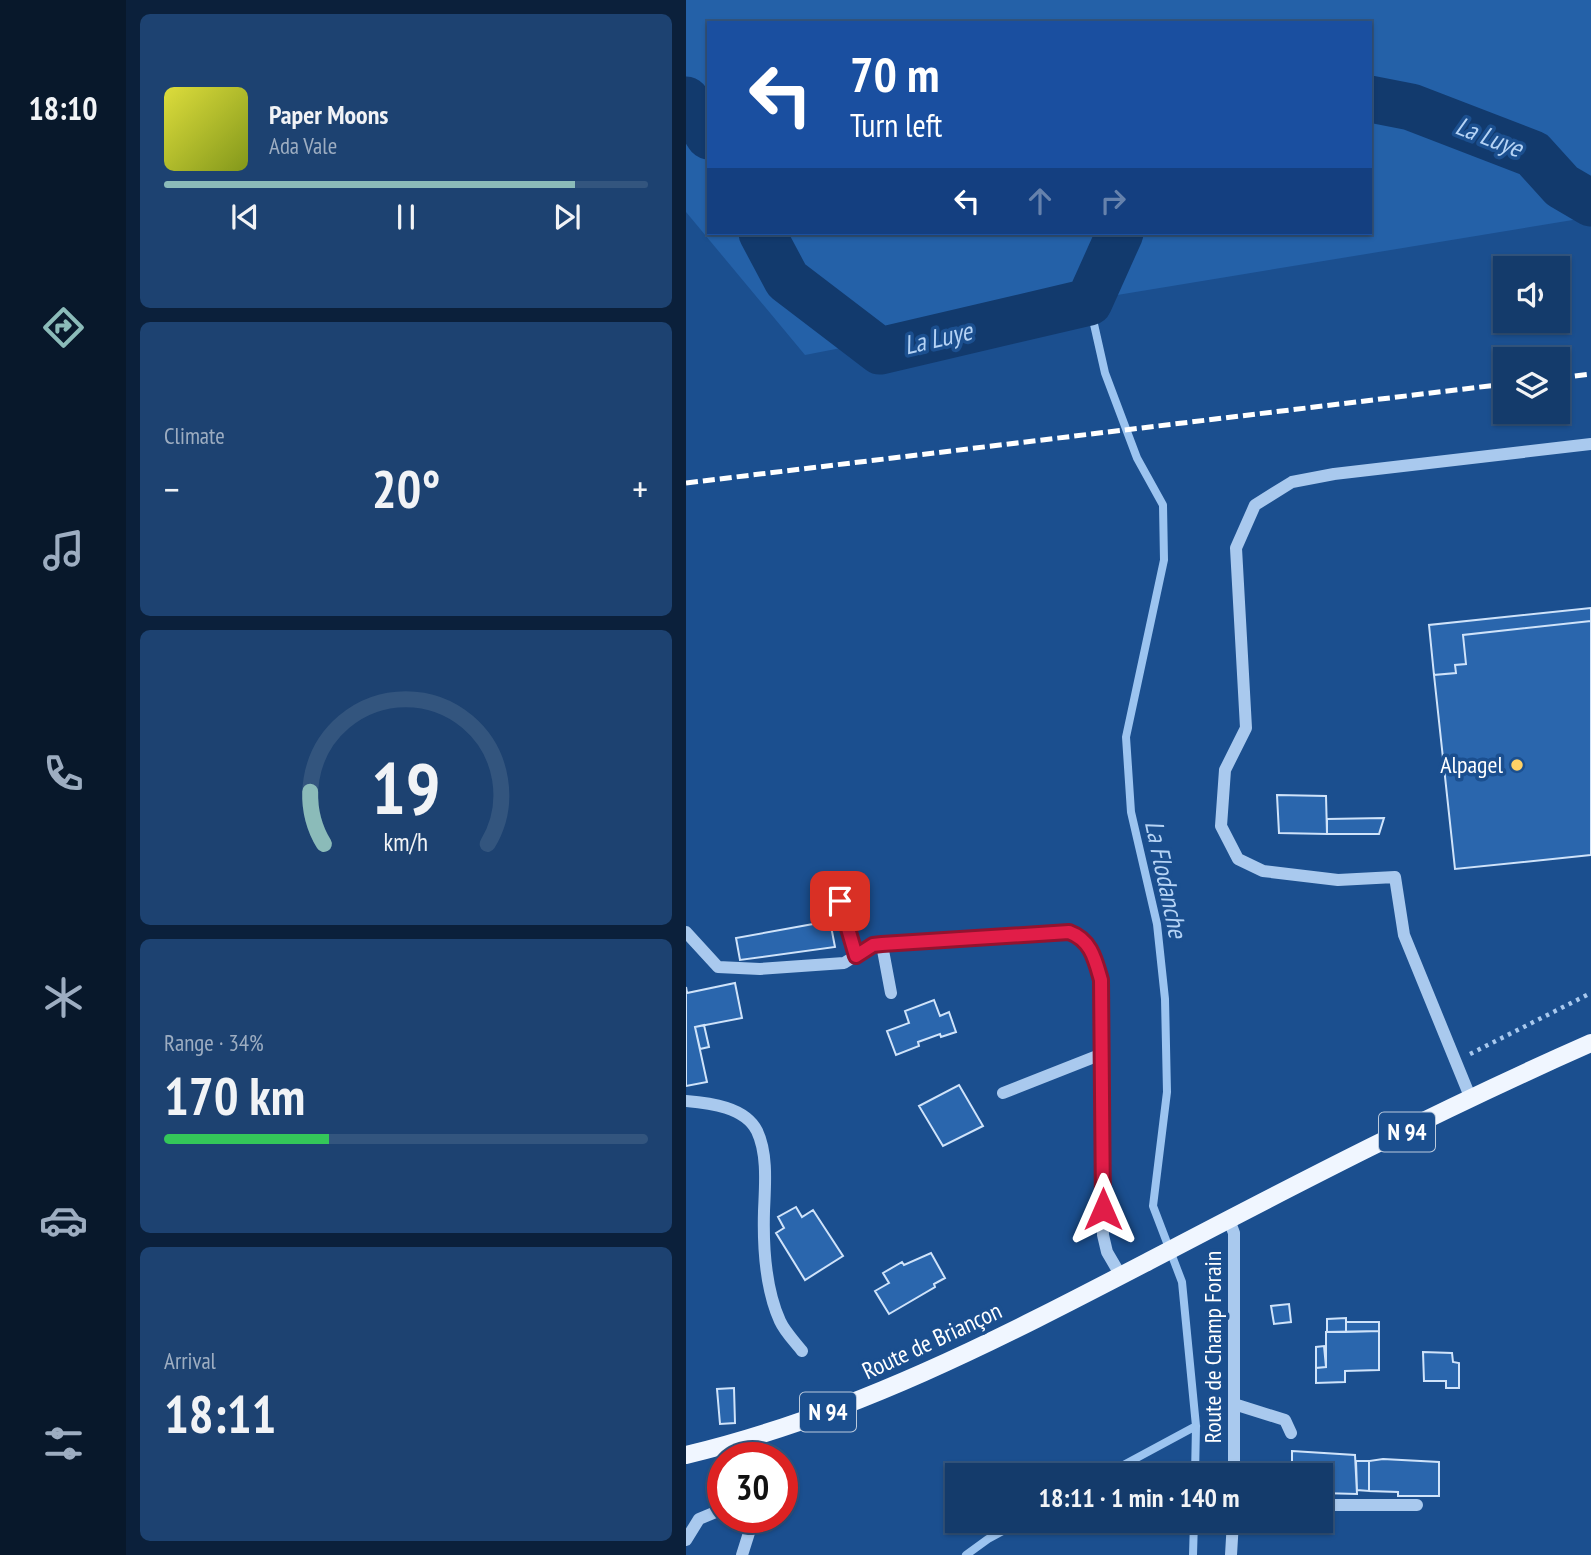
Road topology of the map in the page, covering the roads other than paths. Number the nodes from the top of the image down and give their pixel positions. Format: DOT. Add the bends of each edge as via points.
graph roads {
  1 [pos="1591,444"];
  2 [pos="840,901"];
  3 [pos="686,932"];
  4 [pos="878,945"];
  5 [pos="856,956"];
  6 [pos="891,993"];
  7 [pos="1589,1044"];
  8 [pos="1102,1054"];
  9 [pos="1003,1093"];
  10 [pos="1471,1100"];
  11 [pos="686,1101"];
  12 [pos="1229,1220"];
  13 [pos="1121,1276"];
  14 [pos="802,1352"];
  15 [pos="1234,1404"];
  16 [pos="1291,1433"];
  17 [pos="765,1442"];
  18 [pos="707,1453"];
  19 [pos="686,1455"];
  20 [pos="1234,1463"];
  21 [pos="1333,1505"];
  22 [pos="1417,1505"];
  23 [pos="707,1516"];
  24 [pos="749,1533"];
  25 [pos="1232,1533"];
  26 [pos="686,1539"];
  27 [pos="742,1555"];
  28 [pos="1231,1555"];
  1 -- 10 [label="street" via="1292,482 1255,505 1236,548 1246,728 1225,770 1221,826 1238,859 1263,871 1338,880 1395,877 1404,935"];
  2 -- 5 [label="street"];
  3 -- 5 [label="street" via="718,967 844,963"];
  4 -- 5 [label="street"];
  4 -- 6 [label="street"];
  4 -- 8 [label="street" via="1069,932 1082,937 1093,953 1101,980"];
  7 -- 10 [label="main road, N 94"];
  8 -- 9 [label="street"];
  8 -- 13 [label="street" via="1103,1235"];
  10 -- 12 [label="main road, N 94"];
  11 -- 14 [label="street" via="713,1104 743,1116 757,1131 765,1170 769,1284 780,1322"];
  12 -- 13 [label="main road, Route de Briançon / N 94"];
  12 -- 15 [label="street, Route de Champ Forain" via="1234,1233"];
  13 -- 17 [label="main road, Route de Briançon / N 94" via="965,1355"];
  15 -- 16 [label="street" via="1285,1420"];
  15 -- 20 [label="street, Route de Champ Forain"];
  18 -- 19 [label="main road, Route de Briançon / N 94"];
  21 -- 22 [label="street"];
  23 -- 26 [label="street" via="699,1519"];
  24 -- 27 [label="street"];
  25 -- 28 [label="street"];
}
